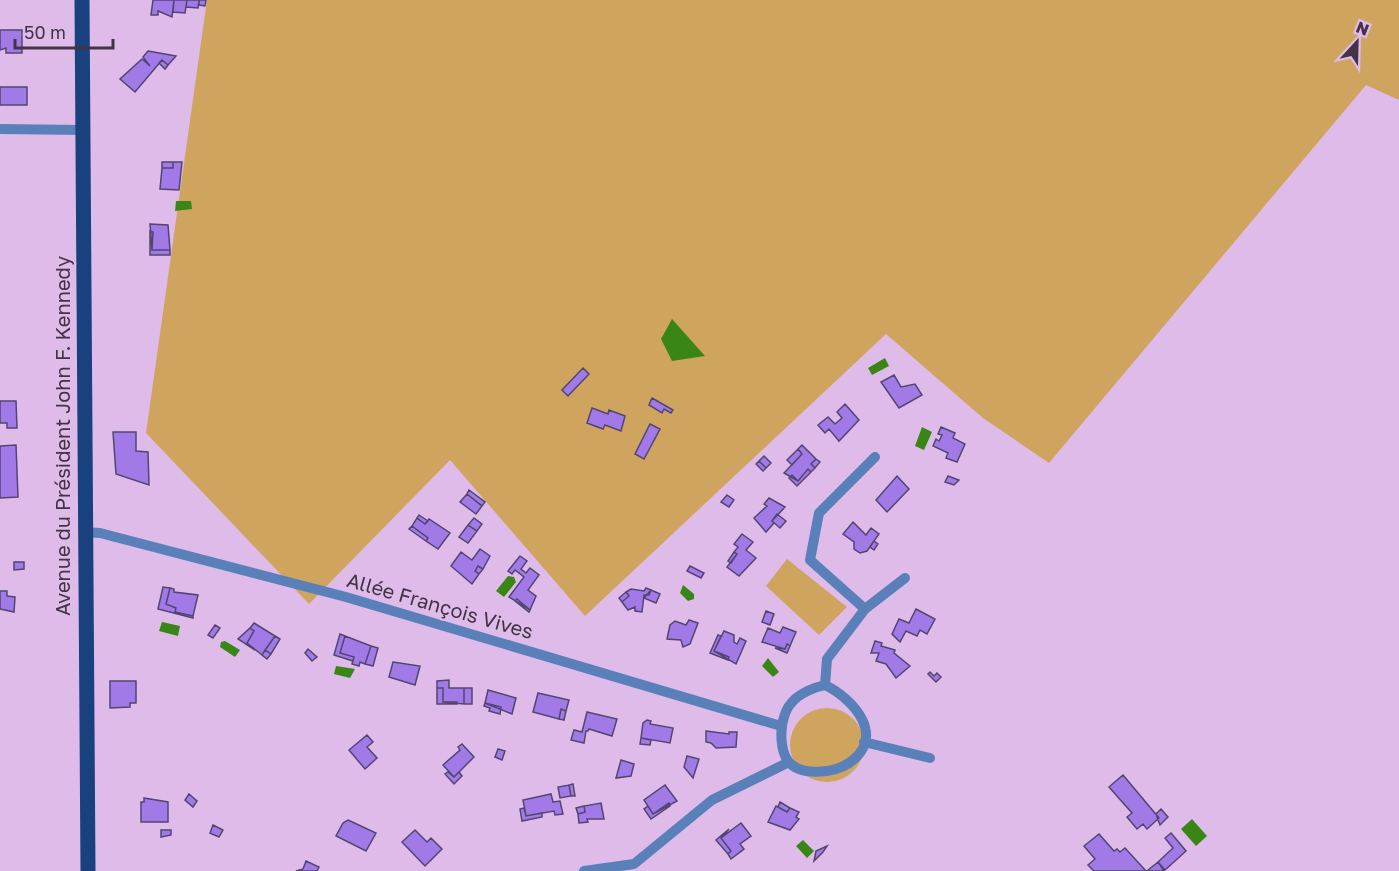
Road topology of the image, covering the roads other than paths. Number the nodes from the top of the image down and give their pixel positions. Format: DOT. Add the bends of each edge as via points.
graph roads {
  1 [pos="82,0"];
  2 [pos="0,129"];
  3 [pos="83,130"];
  4 [pos="875,457"];
  5 [pos="85,532"];
  6 [pos="905,578"];
  7 [pos="865,609"];
  8 [pos="825,685"];
  9 [pos="781,726"];
  10 [pos="864,742"];
  11 [pos="930,758"];
  12 [pos="789,762"];
  13 [pos="88,871"];
  14 [pos="584,871"];
  1 -- 3 [label="main road, Avenue du Président John F. Kennedy"];
  2 -- 3 [label="street"];
  3 -- 5 [label="main road, Avenue du Président John F. Kennedy"];
  4 -- 7 [label="street" via="819,513 810,560"];
  5 -- 9 [label="street, Allée François Vives" via="346,597"];
  5 -- 13 [label="main road, Avenue du Président John F. Kennedy"];
  6 -- 7 [label="street"];
  7 -- 8 [label="street" via="827,659"];
  8 -- 9 [label="street" via="811,688 795,699"];
  8 -- 10 [label="street" via="853,704 864,725"];
  9 -- 12 [label="street"];
  10 -- 11 [label="street"];
  10 -- 12 [label="street" via="849,763 838,768 813,771"];
  12 -- 14 [label="street" via="712,800 634,864"];
}
